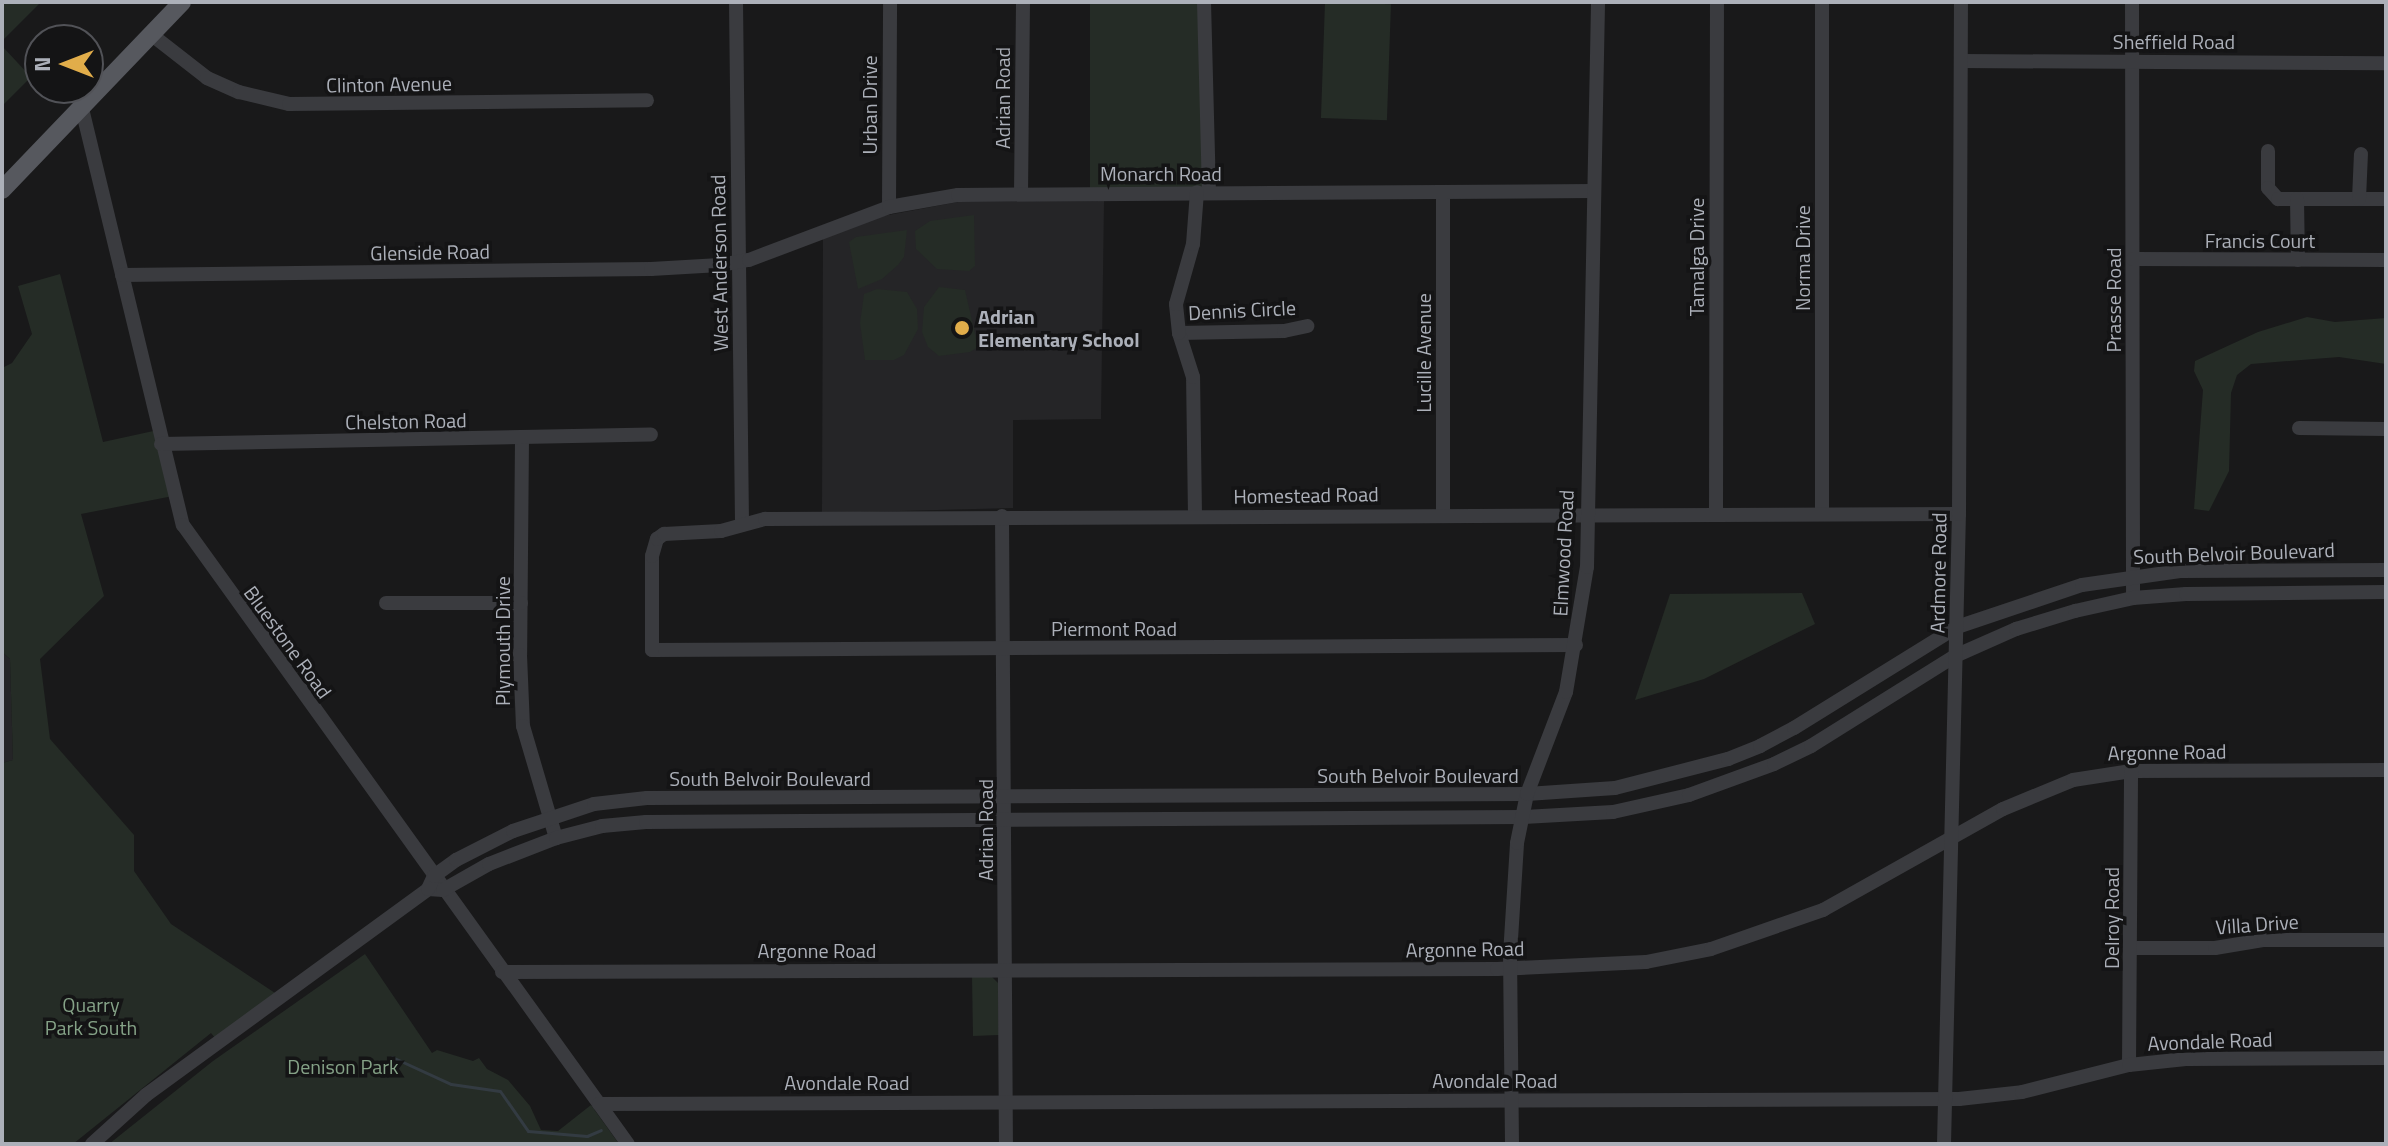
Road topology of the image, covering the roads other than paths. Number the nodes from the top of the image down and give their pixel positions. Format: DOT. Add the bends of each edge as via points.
graph roads {
  1 [pos="182,2"];
  2 [pos="736,2"];
  3 [pos="890,2"];
  4 [pos="1023,2"];
  5 [pos="1204,2"];
  6 [pos="1598,2"];
  7 [pos="1717,2"];
  8 [pos="1822,2"];
  9 [pos="1961,2"];
  10 [pos="2132,2"];
  11 [pos="152,35"];
  12 [pos="1961,61"];
  13 [pos="2132,61"];
  14 [pos="2386,63"];
  15 [pos="647,100"];
  16 [pos="81,104"];
  17 [pos="82,110"];
  18 [pos="2268,151"];
  19 [pos="2361,154"];
  20 [pos="2,190"];
  21 [pos="1594,191"];
  22 [pos="1203,192"];
  23 [pos="1443,192"];
  24 [pos="1021,194"];
  25 [pos="2297,199"];
  26 [pos="2359,199"];
  27 [pos="2386,199"];
  28 [pos="889,207"];
  29 [pos="2133,259"];
  30 [pos="2298,260"];
  31 [pos="2386,260"];
  32 [pos="738,263"];
  33 [pos="122,275"];
  34 [pos="1307,326"];
  35 [pos="1179,333"];
  36 [pos="2299,428"];
  37 [pos="2386,429"];
  38 [pos="651,435"];
  39 [pos="522,439"];
  40 [pos="161,444"];
  41 [pos="1443,513"];
  42 [pos="1716,513"];
  43 [pos="1822,513"];
  44 [pos="1586,514"];
  45 [pos="1959,514"];
  46 [pos="1002,516"];
  47 [pos="1195,516"];
  48 [pos="742,523"];
  49 [pos="2386,570"];
  50 [pos="2132,575"];
  51 [pos="2386,592"];
  52 [pos="2133,598"];
  53 [pos="386,603"];
  54 [pos="521,603"];
  55 [pos="1957,627"];
  56 [pos="1576,645"];
  57 [pos="1002,649"];
  58 [pos="652,650"];
  59 [pos="1955,656"];
  60 [pos="2386,770"];
  61 [pos="2131,771"];
  62 [pos="1527,794"];
  63 [pos="1005,797"];
  64 [pos="549,817"];
  65 [pos="1522,817"];
  66 [pos="1005,820"];
  67 [pos="556,838"];
  68 [pos="1951,839"];
  69 [pos="435,885"];
  70 [pos="2386,940"];
  71 [pos="2131,948"];
  72 [pos="1005,969"];
  73 [pos="1510,969"];
  74 [pos="502,972"];
  75 [pos="2386,1058"];
  76 [pos="2129,1065"];
  77 [pos="1945,1098"];
  78 [pos="1512,1100"];
  79 [pos="1006,1102"];
  80 [pos="599,1104"];
  81 [pos="92,1144"];
  82 [pos="628,1144"];
  83 [pos="1006,1144"];
  84 [pos="1512,1144"];
  85 [pos="1944,1144"];
  1 -- 11 [label="main road"];
  2 -- 32 [label="street, West Anderson Road"];
  3 -- 28 [label="street, Urban Drive"];
  4 -- 24 [label="street, Adrian Road"];
  5 -- 22 [label="street"];
  6 -- 21 [label="street, Elmwood Road"];
  7 -- 42 [label="street, Tamalga Drive"];
  8 -- 43 [label="street, Norma Drive"];
  9 -- 12 [label="street, Ardmore Road"];
  10 -- 13 [label="street, Prasse Road"];
  11 -- 15 [label="street, Clinton Avenue" via="207,78 289,104"];
  11 -- 17 [label="main road"];
  12 -- 13 [label="street, Sheffield Road"];
  12 -- 45 [label="street, Ardmore Road"];
  13 -- 14 [label="street, Sheffield Road"];
  13 -- 29 [label="street, Prasse Road"];
  16 -- 17 [label="street, Bluestone Road"];
  17 -- 20 [label="main road"];
  17 -- 33 [label="street, Bluestone Road"];
  18 -- 25 [label="street" via="2270,193 2278,199"];
  19 -- 26 [label="street"];
  21 -- 23 [label="street, Monarch Road"];
  21 -- 44 [label="street, Elmwood Road"];
  22 -- 23 [label="street, Monarch Road"];
  22 -- 24 [label="street, Monarch Road"];
  22 -- 35 [label="street" via="1176,304"];
  23 -- 41 [label="street, Lucille Avenue"];
  24 -- 28 [label="street, Monarch Road" via="958,195"];
  25 -- 26 [label="street"];
  25 -- 30 [label="street"];
  26 -- 27 [label="street"];
  28 -- 32 [label="street, Monarch Road"];
  29 -- 30 [label="street, Francis Court"];
  29 -- 50 [label="street, Prasse Road"];
  30 -- 31 [label="street, Francis Court"];
  32 -- 33 [label="street, Glenside Road" via="651,269"];
  32 -- 48 [label="street, West Anderson Road"];
  33 -- 40 [label="street, Bluestone Road"];
  34 -- 35 [label="street, Dennis Circle"];
  35 -- 47 [label="street" via="1193,377"];
  36 -- 37 [label="street"];
  38 -- 39 [label="street, Chelston Road"];
  39 -- 40 [label="street, Chelston Road"];
  39 -- 54 [label="street, Plymouth Drive"];
  40 -- 69 [label="street, Bluestone Road" via="183,525 195,546"];
  41 -- 44 [label="street, Homestead Road"];
  41 -- 47 [label="street, Homestead Road"];
  42 -- 43 [label="street, Homestead Road"];
  42 -- 44 [label="street, Homestead Road"];
  43 -- 45 [label="street, Homestead Road"];
  44 -- 56 [label="street, Elmwood Road" via="1587,567"];
  45 -- 55 [label="street, Ardmore Road"];
  46 -- 47 [label="street, Homestead Road"];
  46 -- 48 [label="street, Homestead Road"];
  46 -- 57 [label="street, Adrian Road"];
  48 -- 58 [label="street, Homestead Road" via="721,531 673,531 657,539 652,556"];
  49 -- 50 [label="street, South Belvoir Boulevard"];
  50 -- 52 [label="street, Prasse Road"];
  50 -- 55 [label="street, South Belvoir Boulevard" via="2082,585"];
  51 -- 52 [label="street, South Belvoir Boulevard"];
  52 -- 59 [label="street, South Belvoir Boulevard" via="2016,629"];
  53 -- 54 [label="street"];
  54 -- 64 [label="street, Plymouth Drive" via="523,726"];
  55 -- 59 [label="street, Ardmore Road"];
  55 -- 62 [label="street, South Belvoir Boulevard" via="1794,728 1728,759 1615,788"];
  56 -- 57 [label="street, Piermont Road"];
  56 -- 62 [label="street, Elmwood Road" via="1566,692"];
  57 -- 58 [label="street, Piermont Road"];
  57 -- 63 [label="street, Adrian Road"];
  59 -- 65 [label="street, South Belvoir Boulevard" via="1811,746 1721,785 1613,812"];
  59 -- 68 [label="street, Ardmore Road"];
  60 -- 61 [label="street, Argonne Road"];
  61 -- 68 [label="street, Argonne Road" via="2102,773 2042,790"];
  61 -- 71 [label="street, Delroy Road"];
  62 -- 63 [label="street, South Belvoir Boulevard"];
  62 -- 65 [label="street, Elmwood Road"];
  63 -- 64 [label="street, South Belvoir Boulevard" via="647,798 594,804"];
  63 -- 66 [label="street, Adrian Road"];
  64 -- 67 [label="street, Plymouth Drive"];
  64 -- 69 [label="street, South Belvoir Boulevard" via="486,843"];
  65 -- 66 [label="street, South Belvoir Boulevard"];
  65 -- 73 [label="street, Elmwood Road"];
  66 -- 67 [label="street, South Belvoir Boulevard" via="646,822"];
  66 -- 72 [label="street, Adrian Road"];
  67 -- 69 [label="street, South Belvoir Boulevard"];
  68 -- 73 [label="street, Argonne Road" via="1823,910 1711,949 1646,962"];
  68 -- 77 [label="street, Ardmore Road"];
  69 -- 74 [label="street, Bluestone Road"];
  69 -- 81 [label="street, South Belvoir Boulevard" via="146,1095"];
  70 -- 71 [label="street, Villa Drive"];
  71 -- 76 [label="street, Delroy Road"];
  72 -- 73 [label="street, Argonne Road"];
  72 -- 74 [label="street, Argonne Road"];
  72 -- 79 [label="street, Adrian Road"];
  73 -- 78 [label="street, Elmwood Road"];
  74 -- 80 [label="street, Bluestone Road"];
  75 -- 76 [label="street, Avondale Road" via="2186,1059"];
  76 -- 77 [label="street, Avondale Road" via="2022,1092"];
  77 -- 78 [label="street, Avondale Road"];
  77 -- 85 [label="street, Ardmore Road"];
  78 -- 79 [label="street, Avondale Road"];
  78 -- 84 [label="street, Elmwood Road"];
  79 -- 80 [label="street, Avondale Road"];
  79 -- 83 [label="street, Adrian Road"];
  80 -- 82 [label="street, Bluestone Road"];
}
